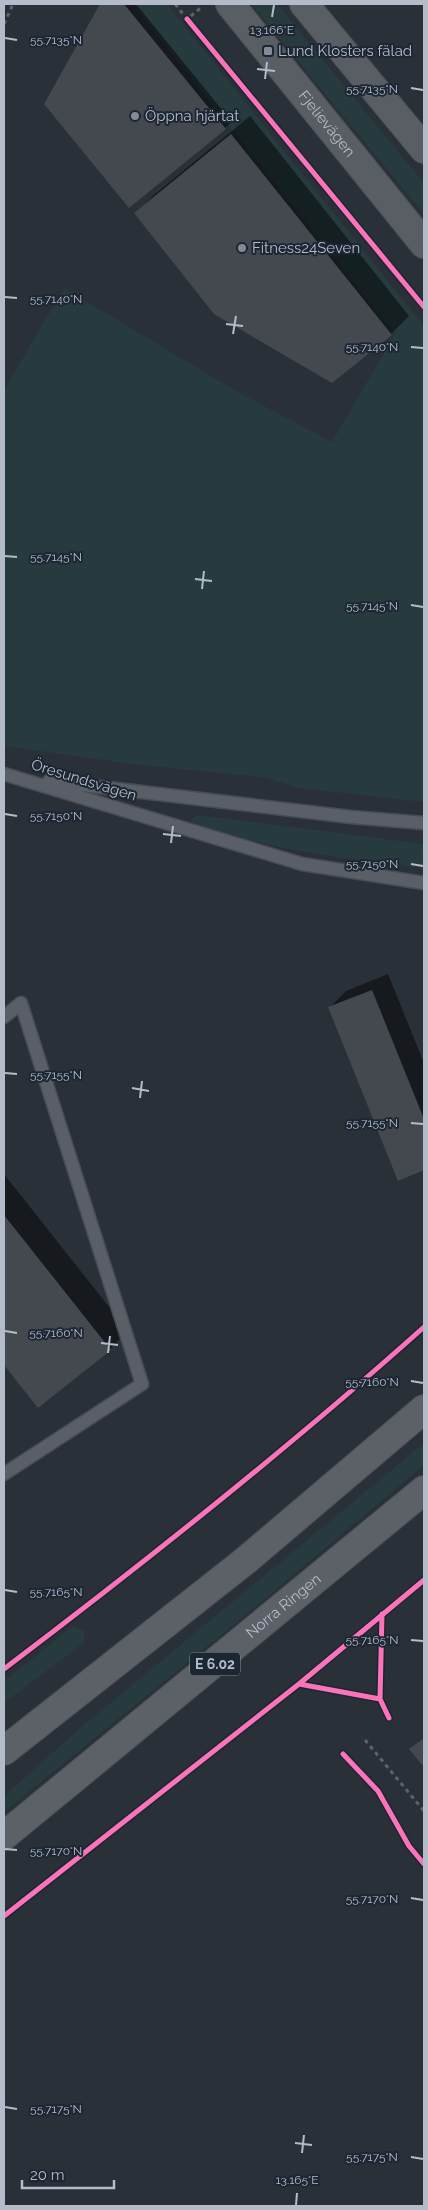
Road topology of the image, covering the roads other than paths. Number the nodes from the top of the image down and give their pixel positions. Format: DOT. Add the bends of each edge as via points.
graph roads {
  1 [pos="230,4"];
  2 [pos="304,4"];
  3 [pos="424,149"];
  4 [pos="424,244"];
  5 [pos="10,775"];
  6 [pos="424,823"];
  7 [pos="424,884"];
  8 [pos="4,1017"];
  9 [pos="424,1409"];
  10 [pos="4,1474"];
  11 [pos="424,1490"];
  12 [pos="4,1751"];
  13 [pos="4,1836"];
  1 -- 4 [label="main road, Fjelievägen"];
  2 -- 3 [label="main road"];
  5 -- 6 [label="lane, Öresundsvägen"];
  5 -- 7 [label="lane, Öresundsvägen" via="302,864"];
  8 -- 10 [label="lane" via="21,1003 142,1384"];
  9 -- 12 [label="main road" via="245,1561"];
  11 -- 13 [label="main road, Norra Ringen / E 6.02"];
}
